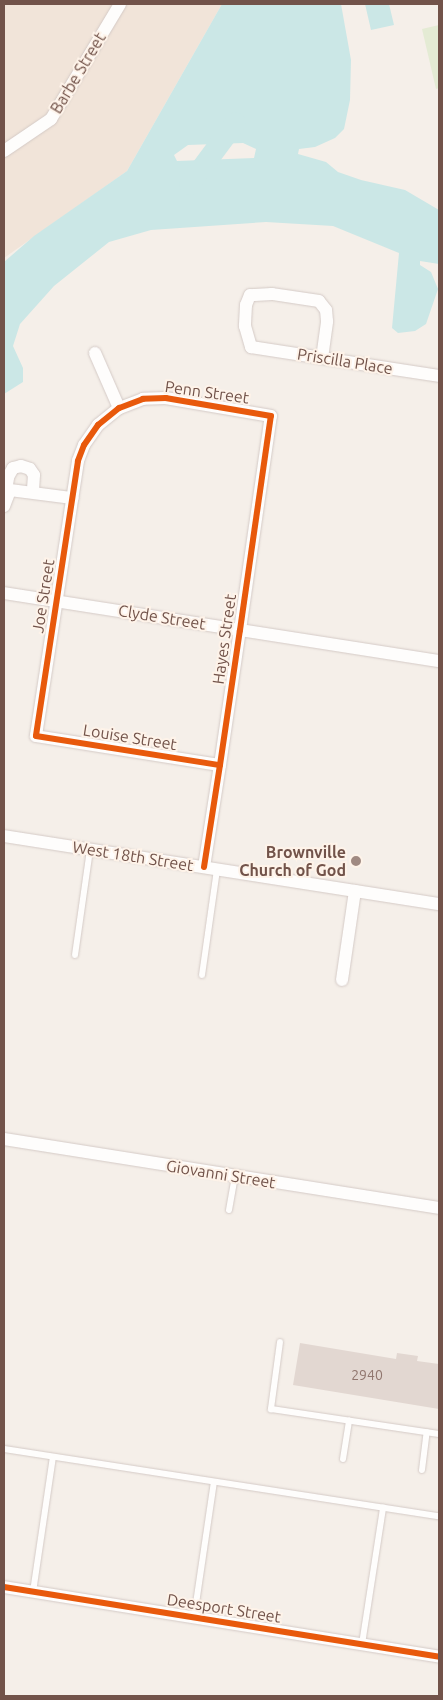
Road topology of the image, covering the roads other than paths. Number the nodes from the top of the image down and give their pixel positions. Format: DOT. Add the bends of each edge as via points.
graph roads {
  1 [pos="120,4"];
  2 [pos="4,151"];
  3 [pos="95,353"];
  4 [pos="322,358"];
  5 [pos="439,376"];
  6 [pos="119,408"];
  7 [pos="270,416"];
  8 [pos="78,461"];
  9 [pos="33,491"];
  10 [pos="72,498"];
  11 [pos="4,502"];
  12 [pos="4,594"];
  13 [pos="56,601"];
  14 [pos="240,630"];
  15 [pos="439,661"];
  16 [pos="36,736"];
  17 [pos="220,765"];
  18 [pos="4,836"];
  19 [pos="90,849"];
  20 [pos="210,868"];
  21 [pos="355,891"];
  22 [pos="439,904"];
  23 [pos="74,955"];
  24 [pos="202,975"];
  25 [pos="342,980"];
  26 [pos="4,1139"];
  27 [pos="235,1176"];
  28 [pos="439,1208"];
  29 [pos="229,1210"];
  30 [pos="280,1342"];
  31 [pos="348,1420"];
  32 [pos="427,1432"];
  33 [pos="439,1434"];
  34 [pos="4,1449"];
  35 [pos="53,1457"];
  36 [pos="343,1458"];
  37 [pos="422,1470"];
  38 [pos="214,1482"];
  39 [pos="383,1508"];
  40 [pos="439,1516"];
  41 [pos="4,1587"];
  42 [pos="32,1592"];
  43 [pos="194,1618"];
  44 [pos="362,1644"];
  45 [pos="439,1656"];
  1 -- 2 [label="street, Barbe Street" via="51,119"];
  3 -- 6 [label="street"];
  4 -- 4 [label="street, Priscilla Place" via="326,310 319,301 272,294 250,295 245,326 251,347"];
  4 -- 5 [label="street, Priscilla Place"];
  6 -- 7 [label="street, Penn Street" via="143,399 166,398"];
  6 -- 8 [label="street, Penn Street" via="91,433"];
  7 -- 14 [label="street, Hayes Street"];
  8 -- 10 [label="street, Joe Street"];
  9 -- 10 [label="street"];
  9 -- 11 [label="street" via="10,490"];
  9 -- 11 [label="street" via="34,475 30,469 13,468 8,477"];
  10 -- 13 [label="street, Joe Street"];
  12 -- 13 [label="street, Clyde Street"];
  13 -- 14 [label="street, Clyde Street"];
  13 -- 16 [label="street, Joe Street"];
  14 -- 15 [label="street, Clyde Street"];
  14 -- 17 [label="street, Hayes Street"];
  16 -- 17 [label="street, Louise Street"];
  17 -- 20 [label="street, Hayes Street"];
  18 -- 19 [label="street, West 18th Street"];
  19 -- 20 [label="street, West 18th Street"];
  19 -- 23 [label="lane"];
  20 -- 21 [label="street, West 18th Street"];
  20 -- 24 [label="lane"];
  21 -- 22 [label="street, West 18th Street"];
  21 -- 25 [label="street"];
  26 -- 27 [label="street, Giovanni Street"];
  27 -- 28 [label="street, Giovanni Street"];
  27 -- 29 [label="lane"];
  30 -- 31 [label="lane" via="271,1409"];
  31 -- 32 [label="lane"];
  31 -- 36 [label="lane"];
  32 -- 33 [label="lane"];
  32 -- 37 [label="lane"];
  34 -- 35 [label="lane"];
  35 -- 38 [label="lane"];
  35 -- 42 [label="lane"];
  38 -- 39 [label="lane"];
  38 -- 43 [label="lane"];
  39 -- 40 [label="lane"];
  39 -- 44 [label="lane"];
  41 -- 42 [label="street, Deesport Street"];
  42 -- 43 [label="street, Deesport Street"];
  43 -- 44 [label="street, Deesport Street"];
  44 -- 45 [label="street, Deesport Street"];
}
